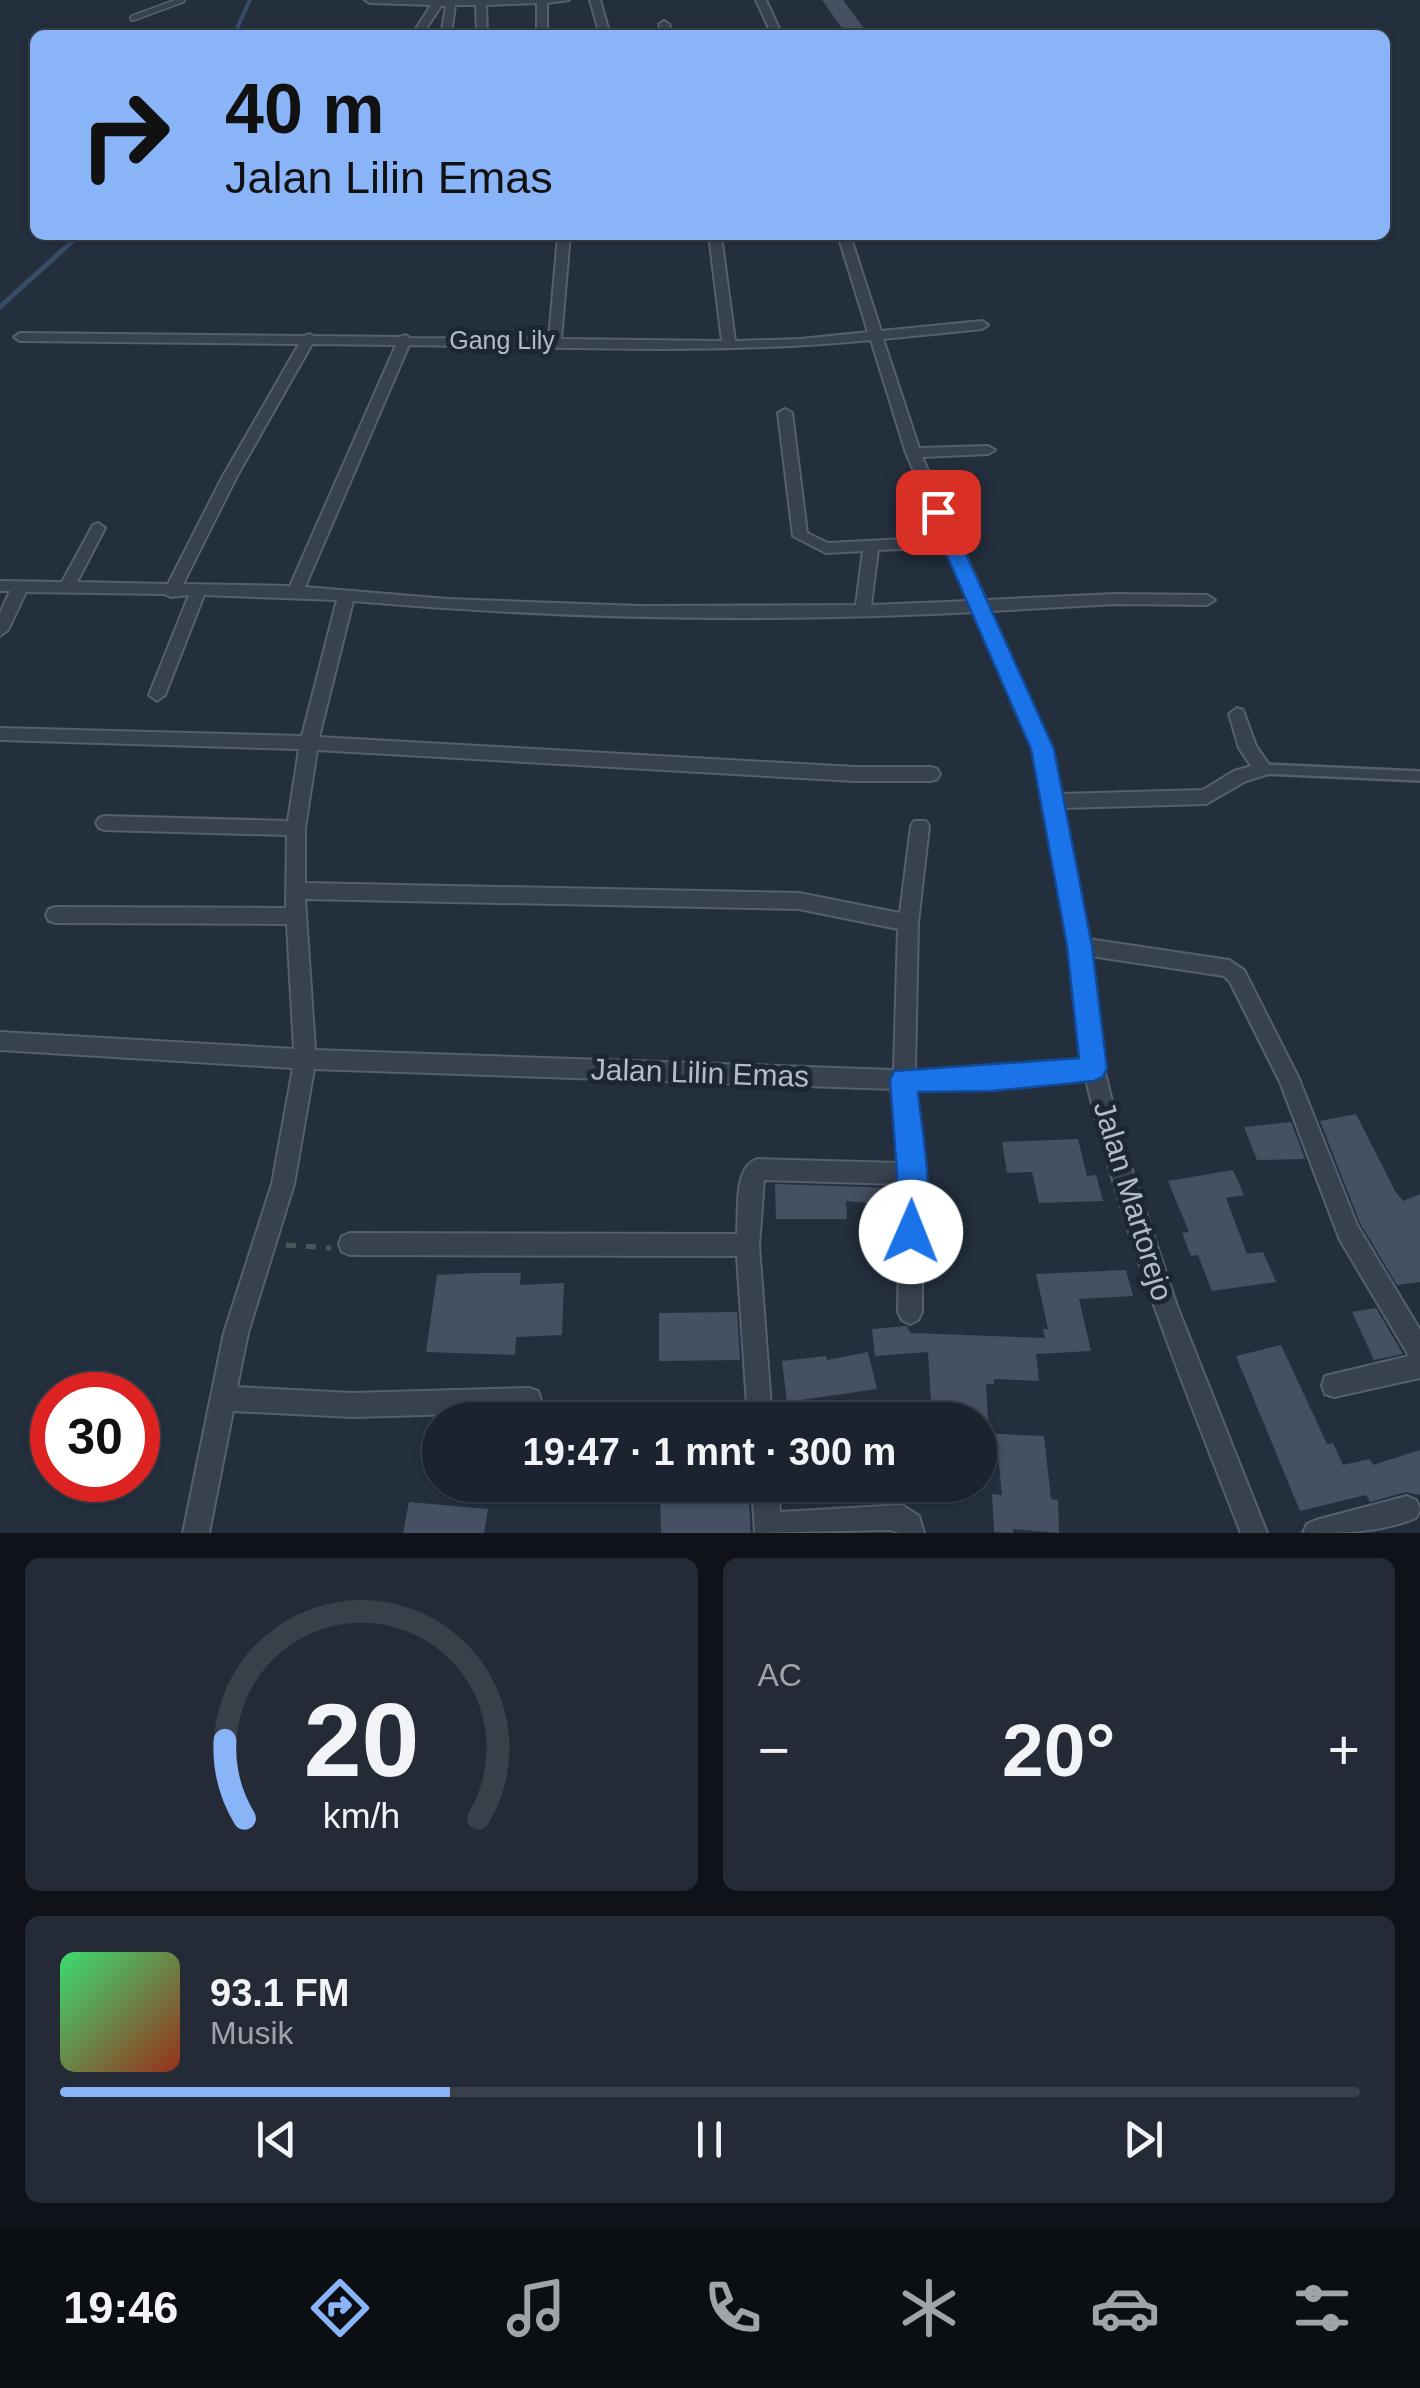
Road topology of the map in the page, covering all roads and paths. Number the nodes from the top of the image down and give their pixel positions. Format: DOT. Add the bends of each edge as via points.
graph roads {
  1 [pos="182,0"];
  2 [pos="564,0"];
  3 [pos="594,0"];
  4 [pos="761,0"];
  5 [pos="371,1"];
  6 [pos="522,1"];
  7 [pos="542,2"];
  8 [pos="437,3"];
  9 [pos="451,3"];
  10 [pos="481,3"];
  11 [pos="133,18"];
  12 [pos="418,30"];
  13 [pos="447,30"];
  14 [pos="482,30"];
  15 [pos="542,30"];
  16 [pos="603,30"];
  17 [pos="775,30"];
  18 [pos="564,240"];
  19 [pos="716,240"];
  20 [pos="846,240"];
  21 [pos="982,325"];
  22 [pos="874,335"];
  23 [pos="20,336"];
  24 [pos="309,338"];
  25 [pos="405,340"];
  26 [pos="555,340"];
  27 [pos="729,345"];
  28 [pos="785,413"];
  29 [pos="988,450"];
  30 [pos="913,453"];
  31 [pos="98,528"];
  32 [pos="950,542"];
  33 [pos="871,546"];
  34 [pos="0,586"];
  35 [pos="20,587"];
  36 [pos="66,588"];
  37 [pos="198,591"];
  38 [pos="295,591"];
  39 [pos="171,592"];
  40 [pos="346,596"];
  41 [pos="1207,600"];
  42 [pos="979,607"];
  43 [pos="863,609"];
  44 [pos="0,630"];
  45 [pos="157,694"];
  46 [pos="1237,714"];
  47 [pos="0,734"];
  48 [pos="309,743"];
  49 [pos="1264,768"];
  50 [pos="931,774"];
  51 [pos="1420,776"];
  52 [pos="1055,801"];
  53 [pos="104,823"];
  54 [pos="920,826"];
  55 [pos="296,828"];
  56 [pos="296,891"];
  57 [pos="56,915"];
  58 [pos="296,916"];
  59 [pos="908,923"];
  60 [pos="1080,946"];
  61 [pos="0,1041"];
  62 [pos="305,1060"];
  63 [pos="1094,1068"];
  64 [pos="904,1080"];
  65 [pos="912,1174"];
  66 [pos="350,1244"];
  67 [pos="748,1245"];
  68 [pos="266,1246"];
  69 [pos="910,1312"];
  70 [pos="1420,1352"];
  71 [pos="1420,1366"];
  72 [pos="1334,1385"];
  73 [pos="223,1398"];
  74 [pos="529,1400"];
  75 [pos="759,1402"];
  76 [pos="766,1502"];
  77 [pos="1407,1509"];
  78 [pos="768,1529"];
  79 [pos="196,1533"];
  80 [pos="911,1533"];
  81 [pos="1254,1533"];
  82 [pos="1316,1533"];
  1 -- 11 [label="lane"];
  2 -- 7 [label="street"];
  3 -- 16 [label="street"];
  4 -- 17 [label="street"];
  5 -- 8 [label="street"];
  6 -- 7 [label="street"];
  6 -- 10 [label="street"];
  7 -- 15 [label="street"];
  8 -- 9 [label="street"];
  8 -- 12 [label="street" via="433,18"];
  9 -- 10 [label="street"];
  9 -- 13 [label="street"];
  10 -- 14 [label="street"];
  18 -- 26 [label="street"];
  19 -- 27 [label="street"];
  20 -- 22 [label="street, Jalan Martorejo"];
  21 -- 22 [label="street, Gang Lily"];
  22 -- 27 [label="street, Gang Lily"];
  22 -- 30 [label="street, Jalan Martorejo"];
  23 -- 24 [label="street, Gang Lily"];
  24 -- 25 [label="street, Gang Lily"];
  24 -- 39 [label="street"];
  25 -- 26 [label="street, Gang Lily"];
  25 -- 38 [label="street"];
  26 -- 27 [label="street, Gang Lily"];
  28 -- 33 [label="street" via="800,536 826,548"];
  29 -- 30 [label="street"];
  30 -- 32 [label="street, Jalan Martorejo"];
  31 -- 36 [label="street"];
  32 -- 33 [label="street"];
  32 -- 42 [label="street, Jalan Martorejo"];
  33 -- 43 [label="street"];
  34 -- 35 [label="street"];
  35 -- 36 [label="street"];
  35 -- 44 [label="street"];
  36 -- 39 [label="street"];
  37 -- 38 [label="street"];
  37 -- 39 [label="street"];
  37 -- 45 [label="street"];
  38 -- 40 [label="street"];
  40 -- 43 [label="street" via="639,611"];
  40 -- 48 [label="street"];
  41 -- 42 [label="street"];
  42 -- 43 [label="street"];
  42 -- 52 [label="street, Jalan Martorejo" via="1043,749"];
  46 -- 49 [label="street" via="1248,748"];
  47 -- 48 [label="street"];
  48 -- 50 [label="street"];
  48 -- 55 [label="street"];
  49 -- 51 [label="lane"];
  49 -- 52 [label="street" via="1206,797"];
  52 -- 60 [label="street, Jalan Martorejo"];
  53 -- 55 [label="street"];
  54 -- 59 [label="street"];
  55 -- 56 [label="street"];
  56 -- 58 [label="street"];
  56 -- 59 [label="street" via="799,901"];
  57 -- 58 [label="street"];
  58 -- 62 [label="street"];
  59 -- 64 [label="street"];
  60 -- 63 [label="street, Jalan Martorejo"];
  60 -- 70 [label="street" via="1228,968 1237,976 1289,1079 1348,1232"];
  61 -- 62 [label="street, Jalan Lilin Emas"];
  62 -- 64 [label="street, Jalan Lilin Emas"];
  62 -- 68 [label="street"];
  63 -- 64 [label="street, Jalan Lilin Emas"];
  63 -- 81 [label="street, Jalan Martorejo" via="1136,1227"];
  64 -- 65 [label="street"];
  65 -- 67 [label="street" via="757,1169 750,1179"];
  65 -- 69 [label="street"];
  66 -- 67 [label="street"];
  66 -- 68 [label="path"];
  67 -- 75 [label="street"];
  68 -- 73 [label="street" via="236,1333"];
  71 -- 72 [label="street"];
  73 -- 74 [label="street" via="353,1406"];
  73 -- 79 [label="street"];
  76 -- 78 [label="street"];
  77 -- 82 [label="street"];
  78 -- 80 [label="street" via="890,1517 902,1518"];
}
